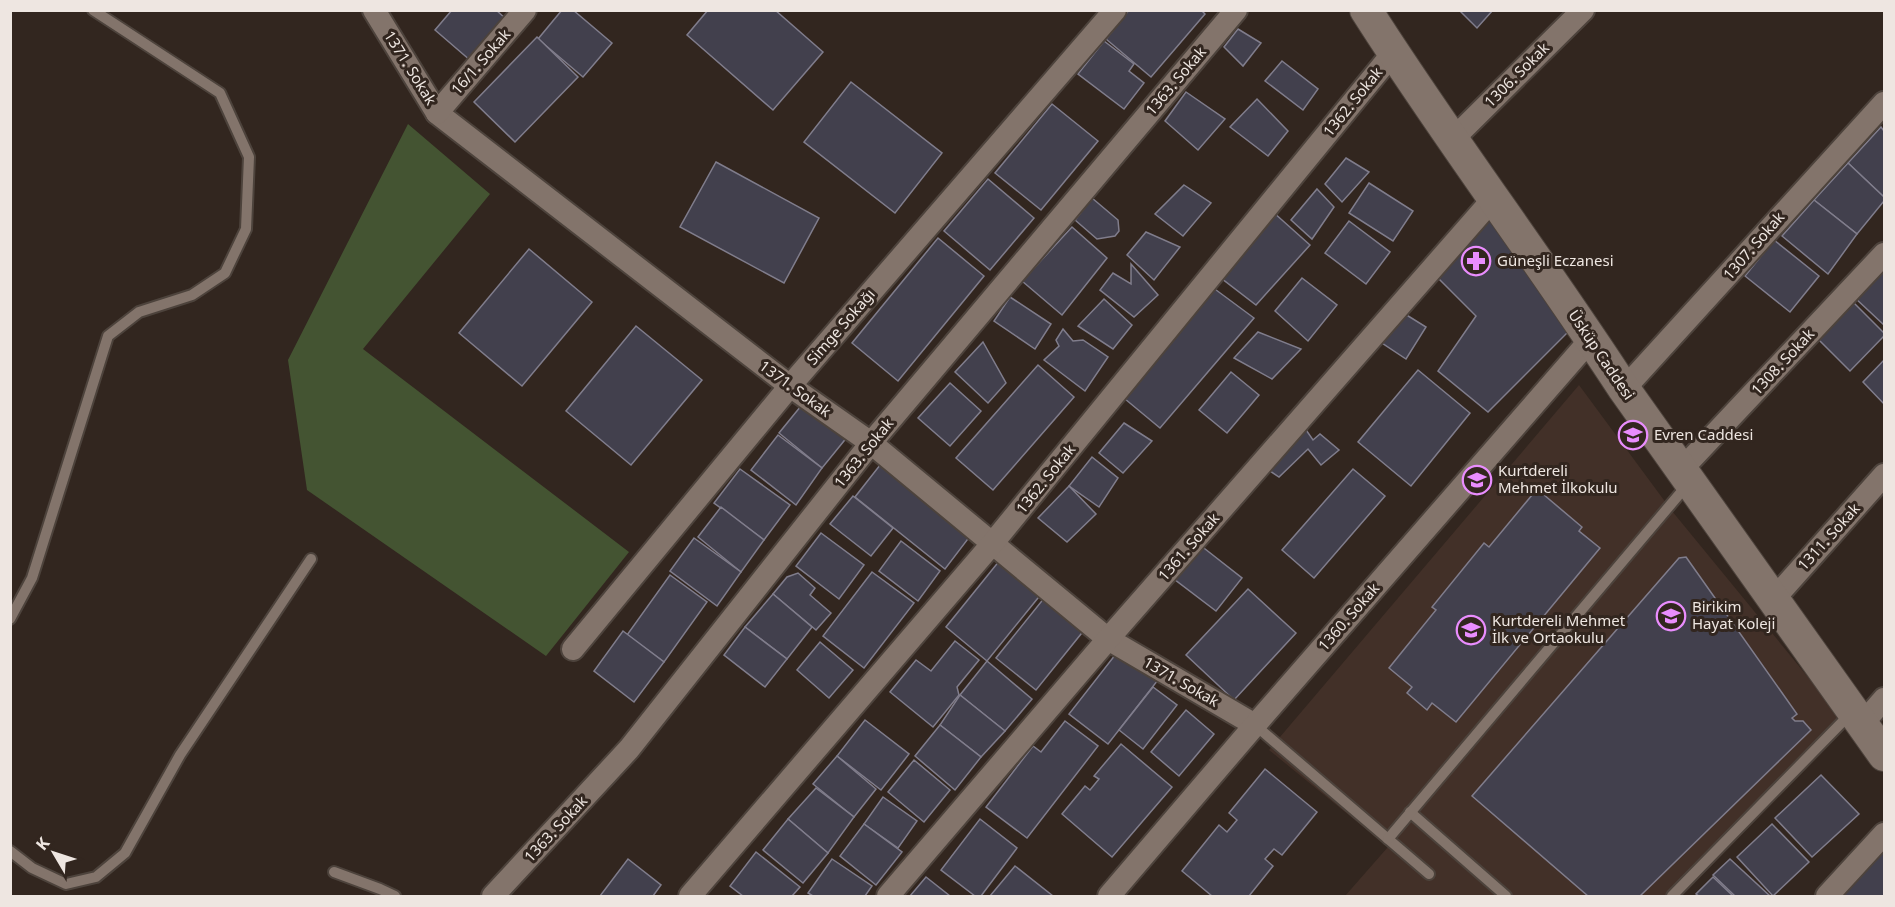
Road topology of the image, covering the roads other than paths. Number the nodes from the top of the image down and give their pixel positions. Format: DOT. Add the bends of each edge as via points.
graph roads {
  1 [pos="93,10"];
  2 [pos="374,10"];
  3 [pos="525,10"];
  4 [pos="1115,10"];
  5 [pos="1236,10"];
  6 [pos="1366,10"];
  7 [pos="1583,10"];
  8 [pos="1393,53"];
  9 [pos="1884,103"];
  10 [pos="437,112"];
  11 [pos="1452,140"];
  12 [pos="1493,199"];
  13 [pos="1884,254"];
  14 [pos="1591,339"];
  15 [pos="790,386"];
  16 [pos="1624,389"];
  17 [pos="870,443"];
  18 [pos="1884,475"];
  19 [pos="1685,476"];
  20 [pos="992,544"];
  21 [pos="311,559"];
  22 [pos="1773,600"];
  23 [pos="10,619"];
  24 [pos="1108,639"];
  25 [pos="573,649"];
  26 [pos="1884,699"];
  27 [pos="1859,716"];
  28 [pos="1255,725"];
  29 [pos="1884,754"];
  30 [pos="1410,812"];
  31 [pos="1884,834"];
  32 [pos="1388,839"];
  33 [pos="10,851"];
  34 [pos="334,872"];
  35 [pos="1429,874"];
  36 [pos="394,897"];
  37 [pos="493,897"];
  38 [pos="690,897"];
  39 [pos="888,897"];
  40 [pos="1110,897"];
  41 [pos="1506,897"];
  42 [pos="1672,897"];
  43 [pos="1827,897"];
  1 -- 23 [label="lane" via="220,93 249,157 246,229 225,273 192,295 139,312 108,336 32,578"];
  2 -- 10 [label="street, 1371. Sokak"];
  3 -- 10 [label="street, 16/1. Sokak"];
  4 -- 15 [label="street, Simge Sokağı"];
  5 -- 17 [label="street, 1363. Sokak"];
  6 -- 8 [label="street, Üsküp Caddesi"];
  7 -- 11 [label="street, 1306. Sokak"];
  8 -- 11 [label="street, Üsküp Caddesi"];
  8 -- 20 [label="street, 1362. Sokak"];
  9 -- 16 [label="street, 1307. Sokak"];
  10 -- 15 [label="street, 1371. Sokak"];
  11 -- 12 [label="street, Üsküp Caddesi"];
  12 -- 14 [label="street, Üsküp Caddesi"];
  12 -- 24 [label="street, 1361. Sokak"];
  13 -- 19 [label="street, 1308. Sokak"];
  14 -- 16 [label="street, Üsküp Caddesi"];
  14 -- 28 [label="street, 1360. Sokak"];
  15 -- 17 [label="street, 1371. Sokak"];
  15 -- 25 [label="street, Simge Sokağı"];
  16 -- 19 [label="street, Üsküp Caddesi"];
  17 -- 20 [label="street, 1371. Sokak"];
  17 -- 37 [label="street, 1363. Sokak" via="629,749"];
  18 -- 22 [label="street, 1311. Sokak"];
  19 -- 22 [label="street, Üsküp Caddesi"];
  19 -- 30 [label="lane"];
  20 -- 24 [label="street, 1371. Sokak"];
  20 -- 38 [label="street, 1362. Sokak"];
  21 -- 33 [label="lane" via="180,755 125,853 96,877 66,884 32,868"];
  22 -- 27 [label="street, Üsküp Caddesi"];
  24 -- 28 [label="street, 1371. Sokak"];
  24 -- 39 [label="street, 1361. Sokak"];
  26 -- 27 [label="street"];
  27 -- 29 [label="street, Üsküp Caddesi"];
  27 -- 42 [label="lane" via="1824,739"];
  28 -- 32 [label="lane"];
  28 -- 40 [label="street, 1360. Sokak"];
  30 -- 32 [label="lane"];
  30 -- 41 [label="lane"];
  31 -- 43 [label="street"];
  32 -- 35 [label="lane"];
  34 -- 36 [label="lane"];
}
